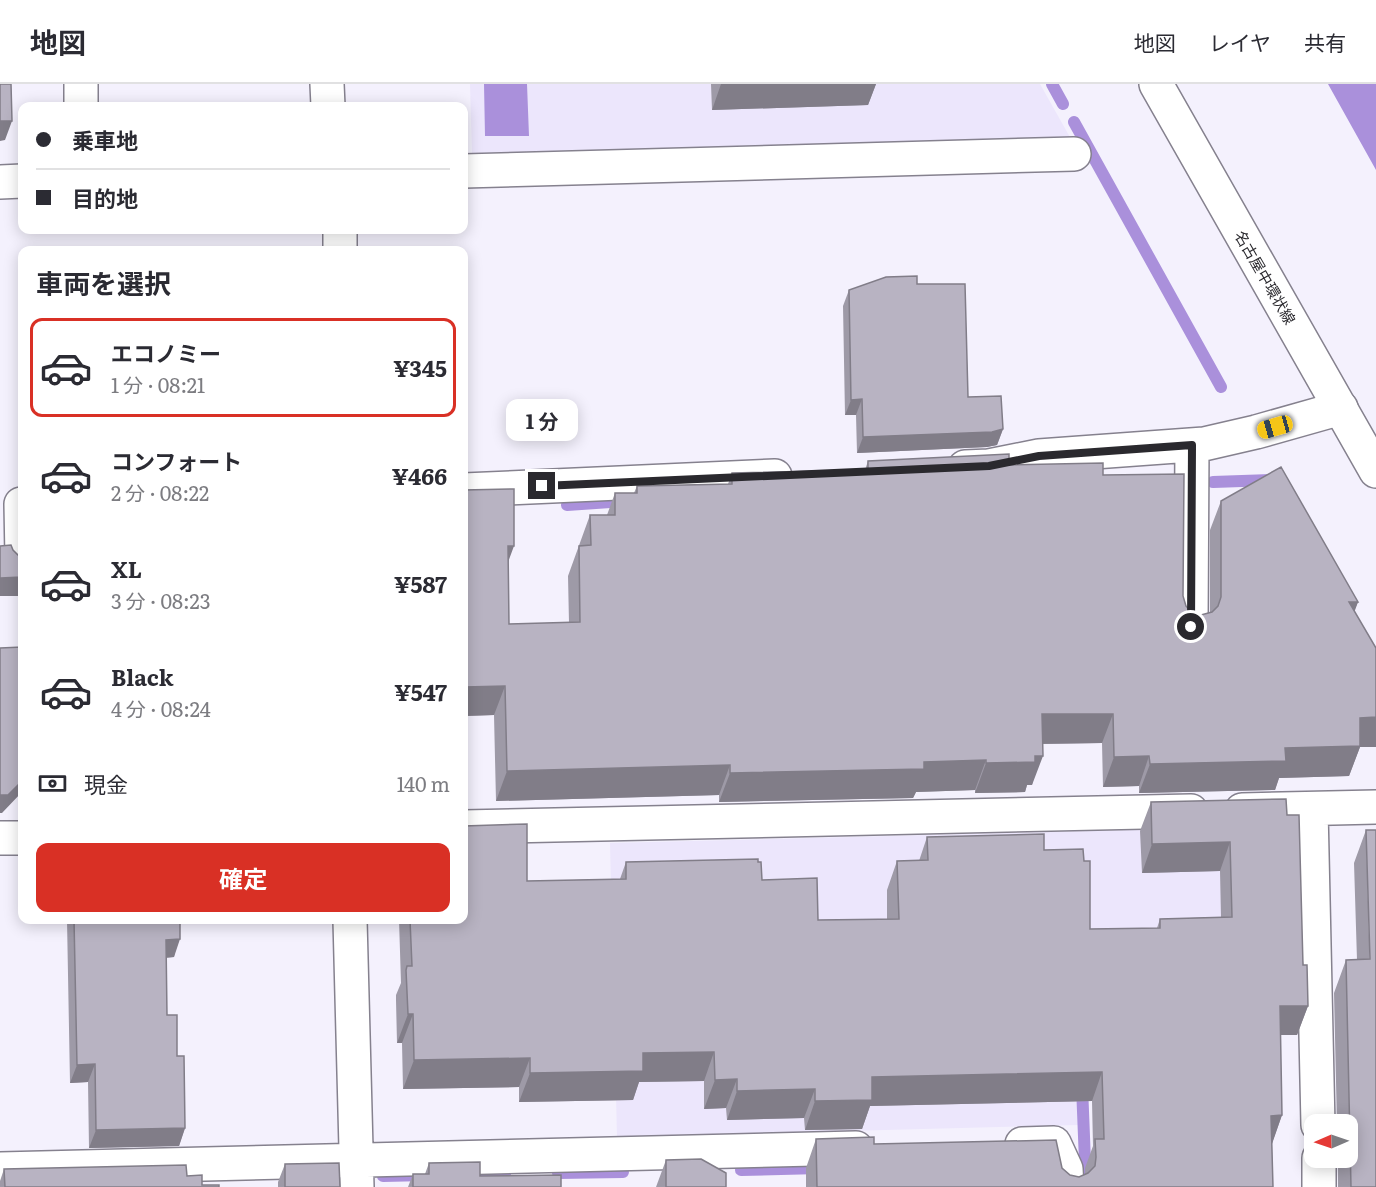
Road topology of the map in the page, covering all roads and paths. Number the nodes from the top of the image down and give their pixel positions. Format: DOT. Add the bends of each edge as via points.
graph roads {
  1 [pos="81,84"];
  2 [pos="327,84"];
  3 [pos="1156,84"];
  4 [pos="81,102"];
  5 [pos="328,102"];
  6 [pos="1074,154"];
  7 [pos="468,171"];
  8 [pos="0,182"];
  9 [pos="18,182"];
  10 [pos="1341,408"];
  11 [pos="1192,445"];
  12 [pos="941,468"];
  13 [pos="1376,471"];
  14 [pos="798,475"];
  15 [pos="468,490"];
  16 [pos="15,504"];
  17 [pos="18,527"];
  18 [pos="1191,627"];
  19 [pos="1376,807"];
  20 [pos="1311,809"];
  21 [pos="468,827"];
  22 [pos="0,838"];
  23 [pos="18,838"];
  24 [pos="350,924"];
  25 [pos="1318,1114"];
  26 [pos="994,1145"];
  27 [pos="887,1147"];
  28 [pos="0,1168"];
  29 [pos="1319,1168"];
  30 [pos="356,1174"];
  31 [pos="1067,1187"];
  32 [pos="1319,1187"];
  1 -- 4 [label="street"];
  2 -- 5 [label="street"];
  3 -- 10 [label="street, 名古屋中環状線"];
  6 -- 7 [label="street"];
  8 -- 9 [label="street"];
  10 -- 11 [label="street"];
  10 -- 13 [label="street, 名古屋中環状線"];
  11 -- 12 [label="street" via="1039,456 989,466"];
  11 -- 18 [label="street"];
  14 -- 15 [label="street"];
  16 -- 17 [label="street"];
  19 -- 20 [label="street"];
  20 -- 21 [label="street"];
  20 -- 25 [label="street"];
  22 -- 23 [label="street"];
  24 -- 30 [label="street"];
  26 -- 31 [label="street" via="1054,1143 1066,1169"];
  27 -- 30 [label="street"];
  28 -- 30 [label="street"];
  29 -- 32 [label="street"];
}
